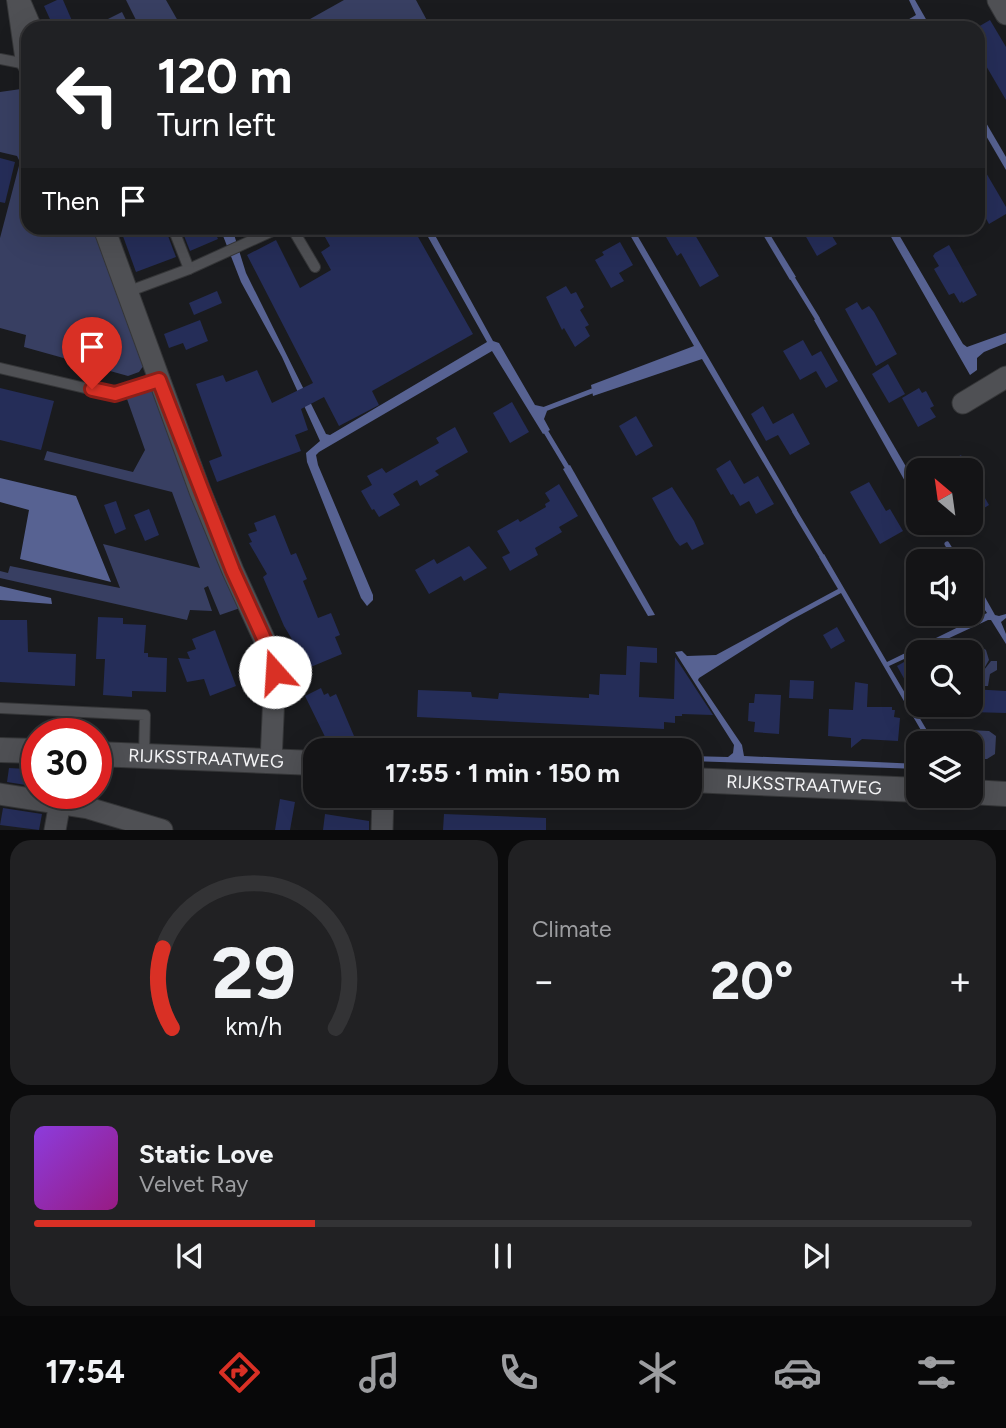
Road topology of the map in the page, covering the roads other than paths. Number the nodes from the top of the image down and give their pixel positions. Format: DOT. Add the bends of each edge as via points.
graph roads {
  1 [pos="12,0"];
  2 [pos="19,0"];
  3 [pos="998,0"];
  4 [pos="1006,14"];
  5 [pos="28,21"];
  6 [pos="0,59"];
  7 [pos="21,63"];
  8 [pos="107,235"];
  9 [pos="176,235"];
  10 [pos="264,235"];
  11 [pos="296,235"];
  12 [pos="315,267"];
  13 [pos="189,268"];
  14 [pos="127,292"];
  15 [pos="0,368"];
  16 [pos="1006,377"];
  17 [pos="159,380"];
  18 [pos="963,403"];
  19 [pos="0,708"];
  20 [pos="0,750"];
  21 [pos="21,751"];
  22 [pos="112,755"];
  23 [pos="144,756"];
  24 [pos="271,761"];
  25 [pos="303,762"];
  26 [pos="702,781"];
  27 [pos="906,789"];
  28 [pos="983,793"];
  29 [pos="0,794"];
  30 [pos="1006,794"];
  31 [pos="21,797"];
  32 [pos="383,808"];
  33 [pos="59,809"];
  34 [pos="86,809"];
  35 [pos="55,830"];
  36 [pos="162,830"];
  37 [pos="382,830"];
  1 -- 7 [label="lane"];
  2 -- 5 [label="street"];
  3 -- 4 [label="street"];
  6 -- 7 [label="lane"];
  8 -- 14 [label="street"];
  9 -- 13 [label="lane"];
  10 -- 13 [label="lane"];
  11 -- 12 [label="lane"];
  13 -- 14 [label="lane"];
  14 -- 17 [label="street"];
  15 -- 17 [label="lane" via="115,394"];
  16 -- 18 [label="street"];
  17 -- 24 [label="street" via="233,571 272,656"];
  19 -- 23 [label="lane" via="145,715"];
  20 -- 21 [label="street"];
  22 -- 23 [label="street, RIJKSSTRAATWEG"];
  23 -- 24 [label="street, RIJKSSTRAATWEG"];
  24 -- 25 [label="street, RIJKSSTRAATWEG"];
  26 -- 27 [label="street, RIJKSSTRAATWEG"];
  28 -- 30 [label="street"];
  29 -- 31 [label="street"];
  32 -- 37 [label="street"];
  33 -- 35 [label="street"];
  34 -- 36 [label="street"];
}
